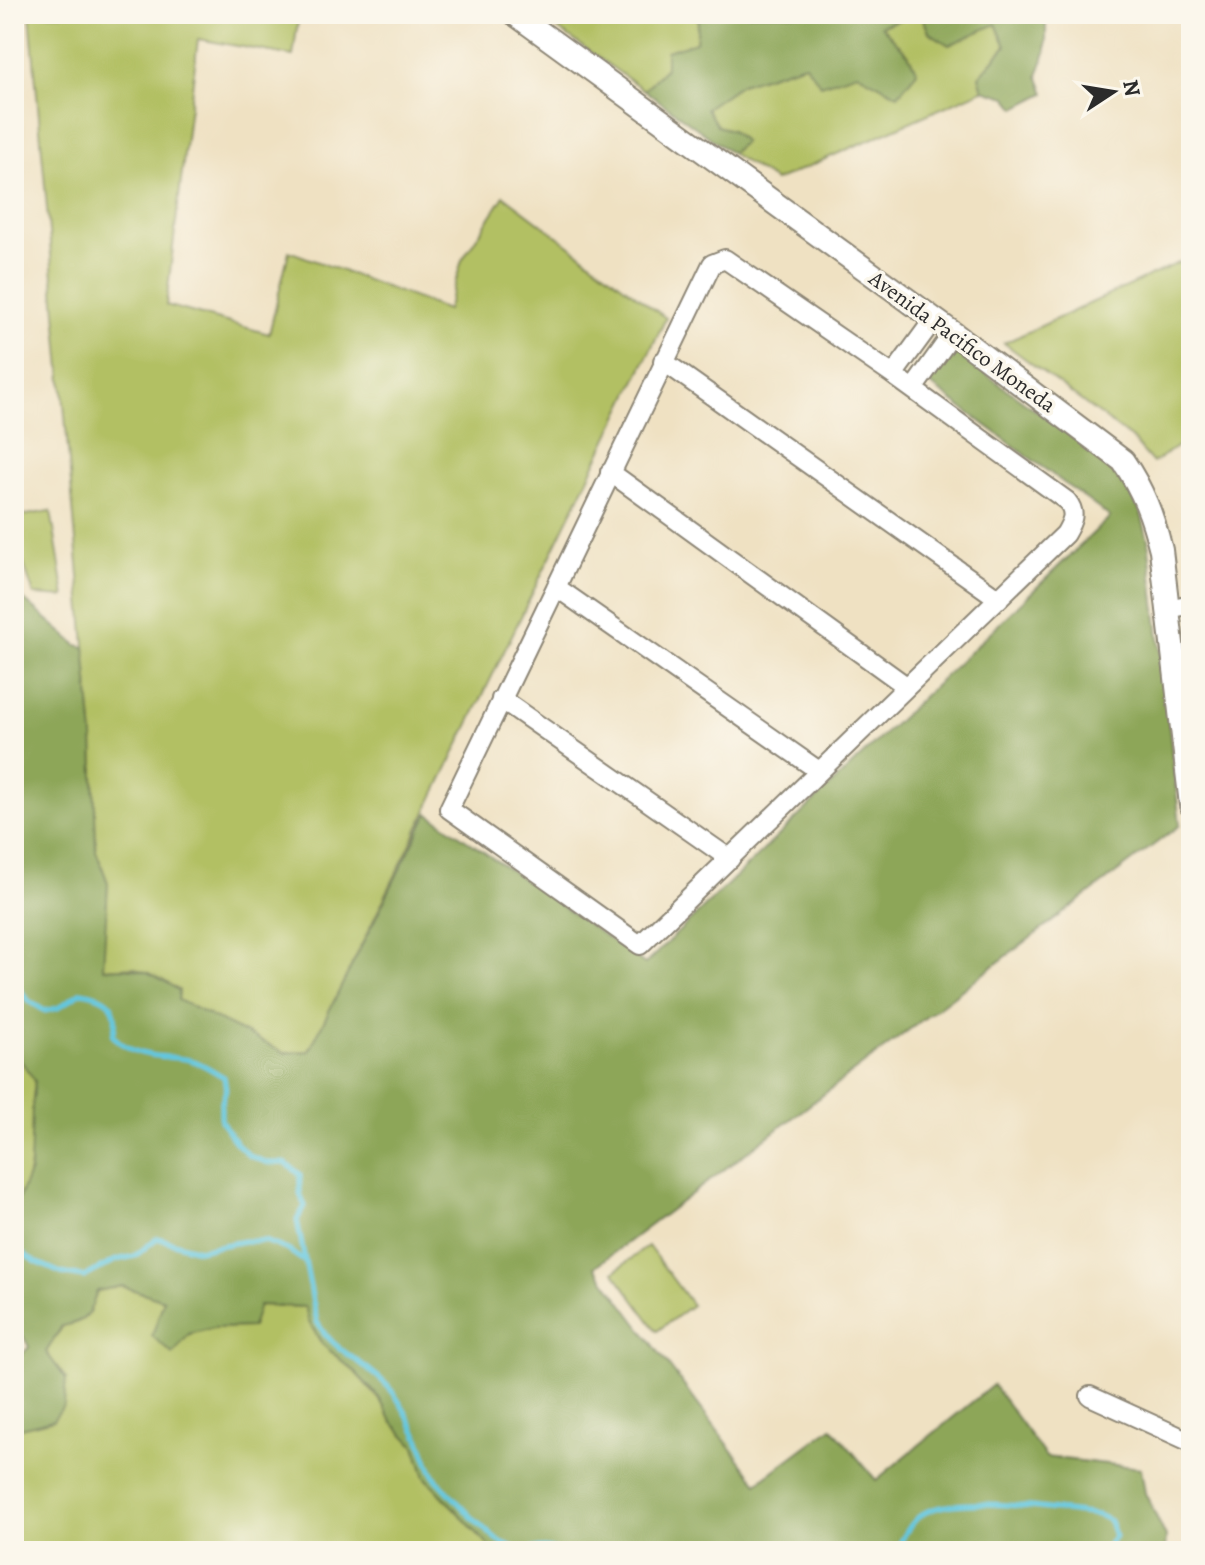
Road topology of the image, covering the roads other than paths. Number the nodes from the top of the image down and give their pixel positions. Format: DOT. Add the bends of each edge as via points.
graph roads {
  1 [pos="515,14"];
  2 [pos="934,319"];
  3 [pos="953,333"];
  4 [pos="663,361"];
  5 [pos="893,375"];
  6 [pos="913,389"];
  7 [pos="610,472"];
  8 [pos="556,587"];
  9 [pos="999,599"];
  10 [pos="1180,606"];
  11 [pos="906,686"];
  12 [pos="501,699"];
  13 [pos="1187,723"];
  14 [pos="819,771"];
  15 [pos="1191,805"];
  16 [pos="730,859"];
  17 [pos="1090,1396"];
  18 [pos="1191,1442"];
  1 -- 2 [label="street, Avenida Pacifico Moneda"];
  2 -- 3 [label="street, Avenida Pacifico Moneda"];
  2 -- 5 [label="street"];
  3 -- 6 [label="street"];
  3 -- 10 [label="street, Avenida Pacifico Moneda" via="1123,461 1154,520"];
  4 -- 5 [label="street" via="712,264 725,259"];
  4 -- 7 [label="street"];
  4 -- 9 [label="street"];
  5 -- 6 [label="street"];
  6 -- 9 [label="street" via="1071,506 1073,521 1065,534"];
  7 -- 8 [label="street"];
  7 -- 11 [label="street"];
  8 -- 12 [label="street"];
  8 -- 14 [label="street"];
  9 -- 11 [label="street"];
  10 -- 13 [label="street, Avenida Pacifico Moneda"];
  11 -- 14 [label="street"];
  12 -- 16 [label="street"];
  12 -- 16 [label="street" via="449,809 640,945"];
  13 -- 15 [label="street, Avenida Pacifico Moneda"];
  14 -- 16 [label="street"];
  17 -- 18 [label="street"];
}
